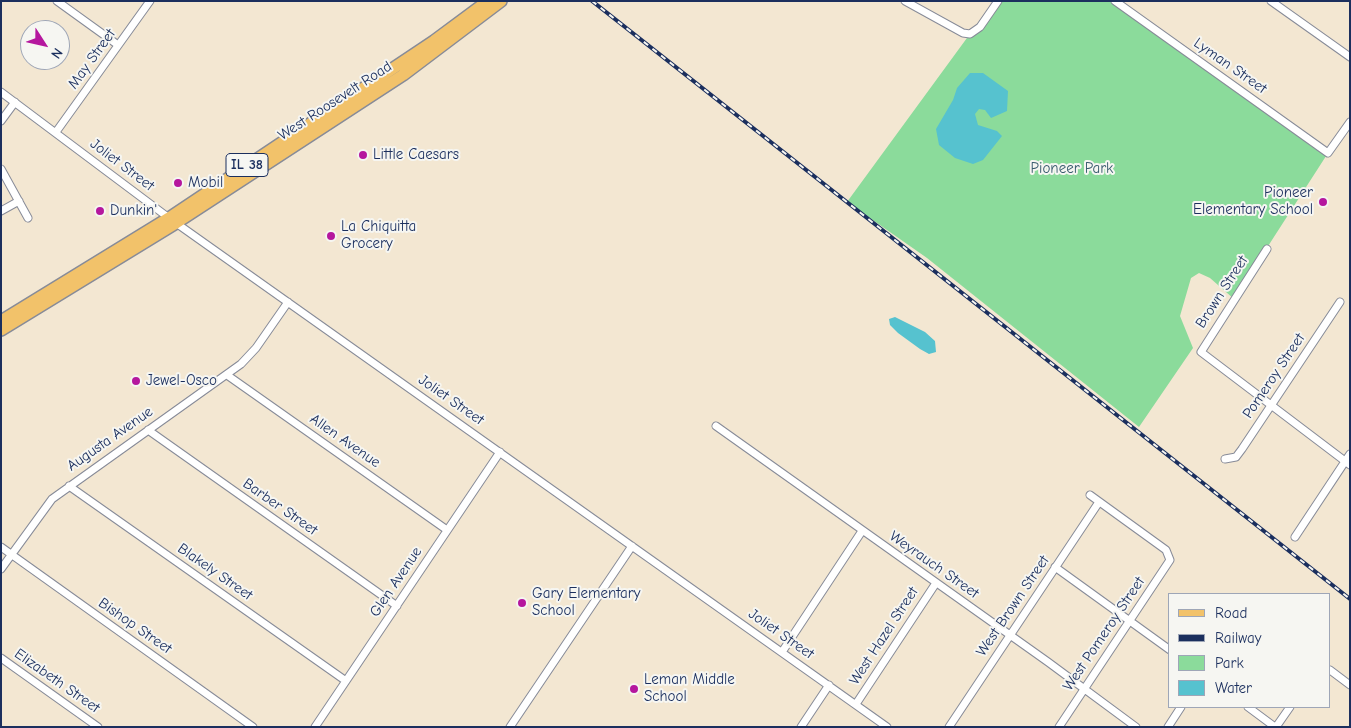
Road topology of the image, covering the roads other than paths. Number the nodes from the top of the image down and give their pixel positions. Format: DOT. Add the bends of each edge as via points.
graph roads {
  1 [pos="57,1"];
  2 [pos="150,1"];
  3 [pos="488,1"];
  4 [pos="501,1"];
  5 [pos="905,1"];
  6 [pos="998,1"];
  7 [pos="1115,1"];
  8 [pos="1271,1"];
  9 [pos="118,45"];
  10 [pos="1350,57"];
  11 [pos="1,92"];
  12 [pos="15,102"];
  13 [pos="1,121"];
  14 [pos="1350,122"];
  15 [pos="56,132"];
  16 [pos="1,169"];
  17 [pos="19,201"];
  18 [pos="1,212"];
  19 [pos="28,218"];
  20 [pos="173,220"];
  21 [pos="1268,249"];
  22 [pos="288,302"];
  23 [pos="1340,302"];
  24 [pos="1,321"];
  25 [pos="1,330"];
  26 [pos="227,375"];
  27 [pos="1272,406"];
  28 [pos="716,426"];
  29 [pos="148,430"];
  30 [pos="500,452"];
  31 [pos="1350,454"];
  32 [pos="1225,459"];
  33 [pos="1347,463"];
  34 [pos="69,486"];
  35 [pos="1090,495"];
  36 [pos="1099,502"];
  37 [pos="447,530"];
  38 [pos="862,531"];
  39 [pos="1295,537"];
  40 [pos="632,546"];
  41 [pos="1,548"];
  42 [pos="11,555"];
  43 [pos="1055,567"];
  44 [pos="1,569"];
  45 [pos="936,583"];
  46 [pos="397,606"];
  47 [pos="1129,622"];
  48 [pos="1010,636"];
  49 [pos="1168,649"];
  50 [pos="782,652"];
  51 [pos="1,658"];
  52 [pos="1331,671"];
  53 [pos="346,681"];
  54 [pos="829,685"];
  55 [pos="1350,685"];
  56 [pos="1084,689"];
  57 [pos="856,704"];
  58 [pos="1180,708"];
  59 [pos="1249,708"];
  60 [pos="1289,708"];
  61 [pos="98,727"];
  62 [pos="253,727"];
  63 [pos="315,727"];
  64 [pos="510,727"];
  65 [pos="801,727"];
  66 [pos="887,727"];
  67 [pos="949,727"];
  68 [pos="1059,727"];
  69 [pos="1136,727"];
  70 [pos="1168,727"];
  71 [pos="1276,727"];
  1 -- 9 [label="street"];
  2 -- 9 [label="street, May Street"];
  3 -- 20 [label="main road, West Roosevelt Road / IL 38"];
  4 -- 20 [label="main road, West Roosevelt Road / IL 38" via="409,70"];
  5 -- 6 [label="street" via="970,34 980,27"];
  7 -- 14 [label="street, Lyman Street" via="1328,153"];
  8 -- 10 [label="street"];
  9 -- 15 [label="street, May Street"];
  11 -- 12 [label="street, Joliet Street"];
  12 -- 13 [label="street"];
  12 -- 15 [label="street, Joliet Street"];
  15 -- 20 [label="street, Joliet Street"];
  16 -- 17 [label="street"];
  17 -- 18 [label="street"];
  17 -- 19 [label="street"];
  20 -- 22 [label="street, Joliet Street"];
  20 -- 24 [label="main road, West Roosevelt Road / IL 38"];
  20 -- 25 [label="main road, West Roosevelt Road / IL 38"];
  21 -- 27 [label="street, Brown Street" via="1201,352"];
  22 -- 26 [label="street, Augusta Avenue" via="252,353"];
  22 -- 30 [label="street, Joliet Street"];
  23 -- 27 [label="street, Pomeroy Street"];
  26 -- 29 [label="street, Augusta Avenue"];
  26 -- 37 [label="street, Allen Avenue"];
  27 -- 32 [label="street, Pomeroy Street" via="1236,457"];
  27 -- 33 [label="street"];
  28 -- 38 [label="street, Weyrauch Street"];
  29 -- 34 [label="street, Augusta Avenue"];
  29 -- 46 [label="street, Barber Street"];
  30 -- 37 [label="street, Glen Avenue"];
  30 -- 40 [label="street, Joliet Street"];
  31 -- 33 [label="street"];
  33 -- 39 [label="street"];
  34 -- 42 [label="street, Augusta Avenue" via="43,508"];
  34 -- 53 [label="street, Blakely Street"];
  35 -- 36 [label="street"];
  36 -- 43 [label="street, West Brown Street"];
  36 -- 47 [label="street, West Pomeroy Street" via="1164,548 1170,556 1168,564"];
  37 -- 46 [label="street, Glen Avenue"];
  38 -- 45 [label="street, Weyrauch Street"];
  38 -- 50 [label="street"];
  40 -- 50 [label="street, Joliet Street"];
  40 -- 64 [label="street"];
  41 -- 42 [label="street, Bishop Street"];
  42 -- 44 [label="street, Augusta Avenue"];
  42 -- 62 [label="street, Bishop Street"];
  43 -- 47 [label="street"];
  43 -- 48 [label="street, West Brown Street"];
  45 -- 48 [label="street, Weyrauch Street"];
  45 -- 57 [label="street, West Hazel Street"];
  46 -- 53 [label="street, Glen Avenue"];
  47 -- 49 [label="street"];
  47 -- 56 [label="street, West Pomeroy Street"];
  48 -- 56 [label="street, Weyrauch Street"];
  48 -- 67 [label="street, West Brown Street"];
  50 -- 54 [label="street, Joliet Street"];
  51 -- 61 [label="street, Elizabeth Street"];
  52 -- 55 [label="street"];
  53 -- 63 [label="street, Glen Avenue"];
  54 -- 57 [label="street, Joliet Street"];
  54 -- 65 [label="street"];
  56 -- 68 [label="street, West Pomeroy Street"];
  56 -- 69 [label="street, Weyrauch Street"];
  57 -- 66 [label="street, Joliet Street"];
  58 -- 70 [label="street"];
  59 -- 71 [label="street"];
  60 -- 71 [label="street"];
}
